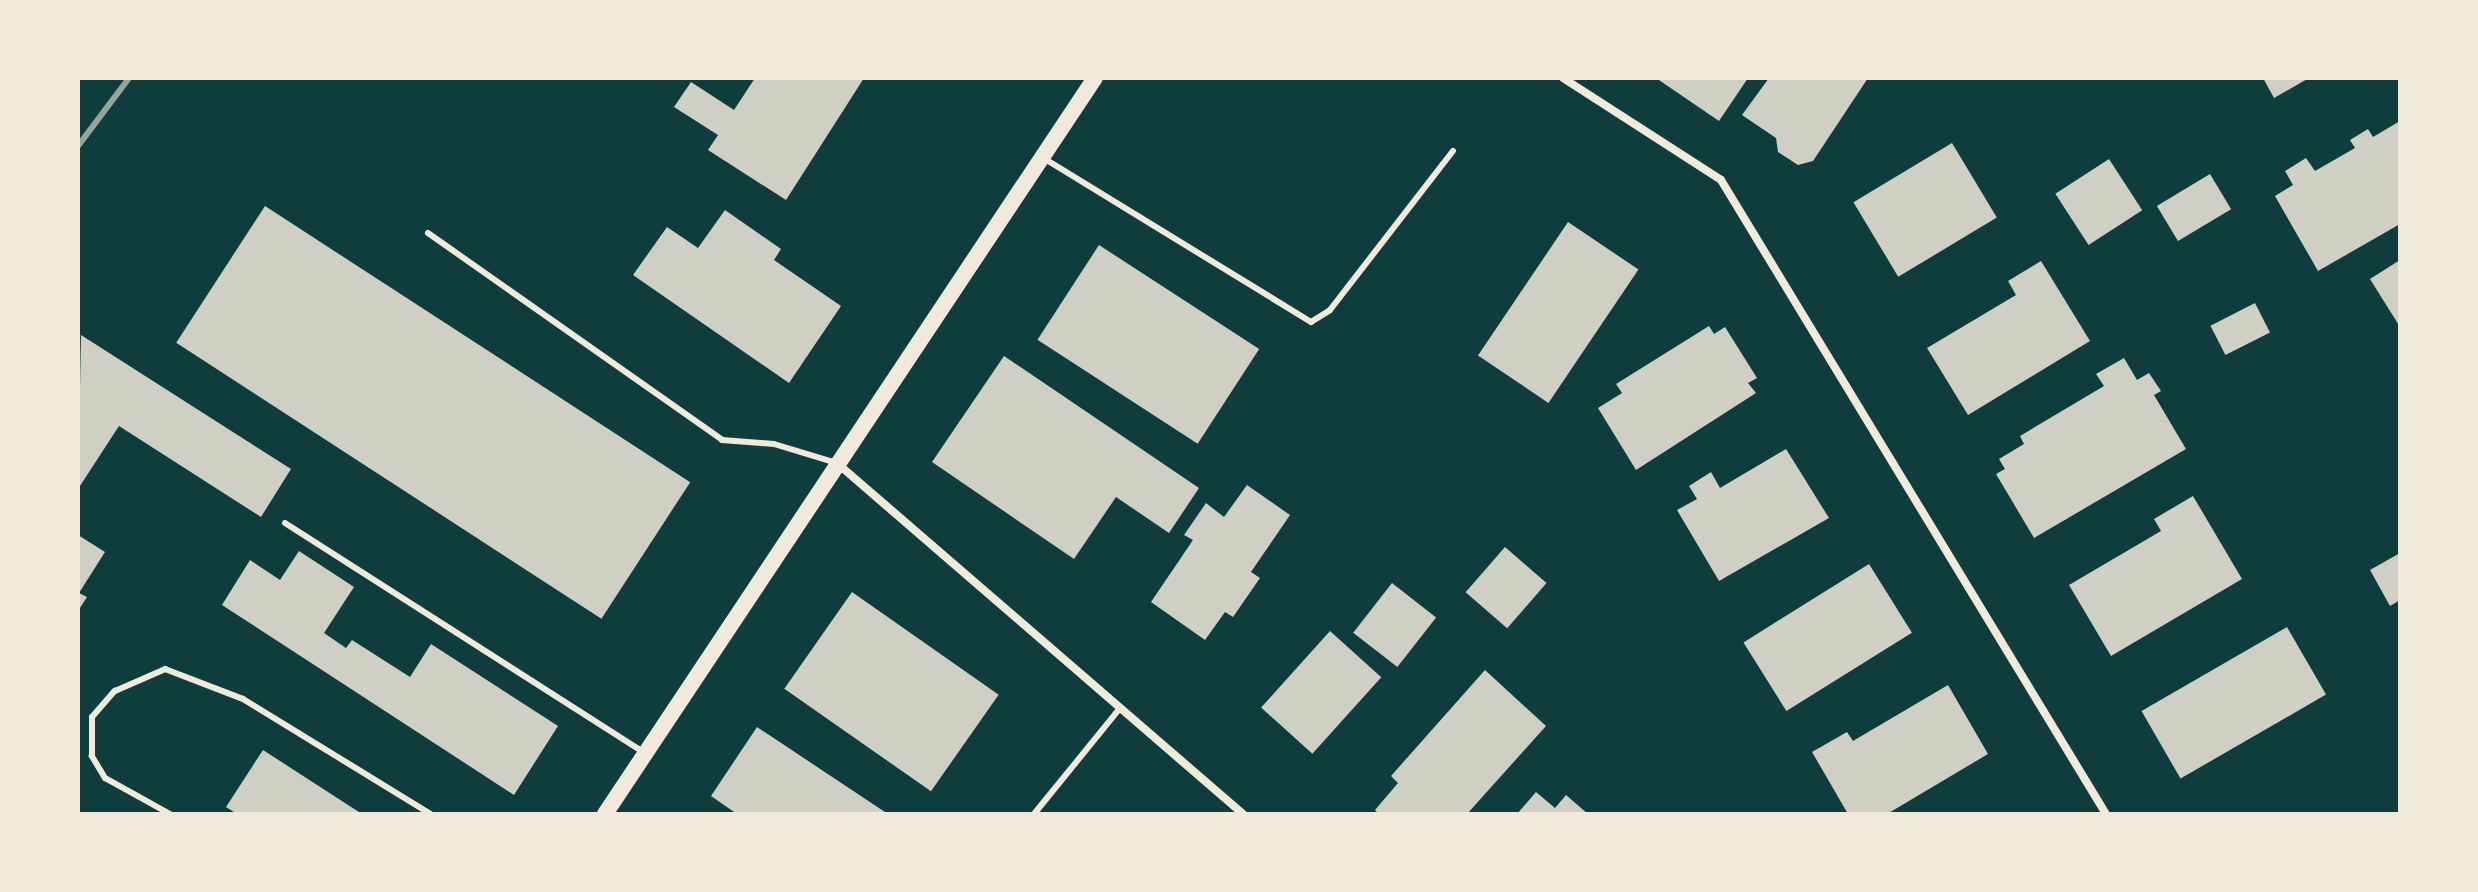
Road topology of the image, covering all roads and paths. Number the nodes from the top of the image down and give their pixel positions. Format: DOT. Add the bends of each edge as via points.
graph roads {
  1 [pos="1095,78"];
  2 [pos="1563,78"];
  3 [pos="1453,151"];
  4 [pos="1042,157"];
  5 [pos="428,233"];
  6 [pos="837,463"];
  7 [pos="285,523"];
  8 [pos="1120,708"];
  9 [pos="645,753"];
  10 [pos="170,814"];
  11 [pos="431,814"];
  12 [pos="605,814"];
  13 [pos="1034,814"];
  14 [pos="1243,814"];
  15 [pos="2106,814"];
  1 -- 4 [label="main road"];
  2 -- 15 [label="street" via="1721,180"];
  3 -- 4 [label="lane" via="1330,310 1311,322"];
  4 -- 6 [label="main road"];
  5 -- 6 [label="lane" via="722,440 774,444"];
  6 -- 8 [label="street"];
  6 -- 9 [label="main road"];
  7 -- 9 [label="lane"];
  8 -- 13 [label="lane"];
  8 -- 14 [label="street"];
  9 -- 12 [label="main road"];
  10 -- 11 [label="lane" via="105,778 92,756 92,717 115,691 165,669 243,699"];
}
